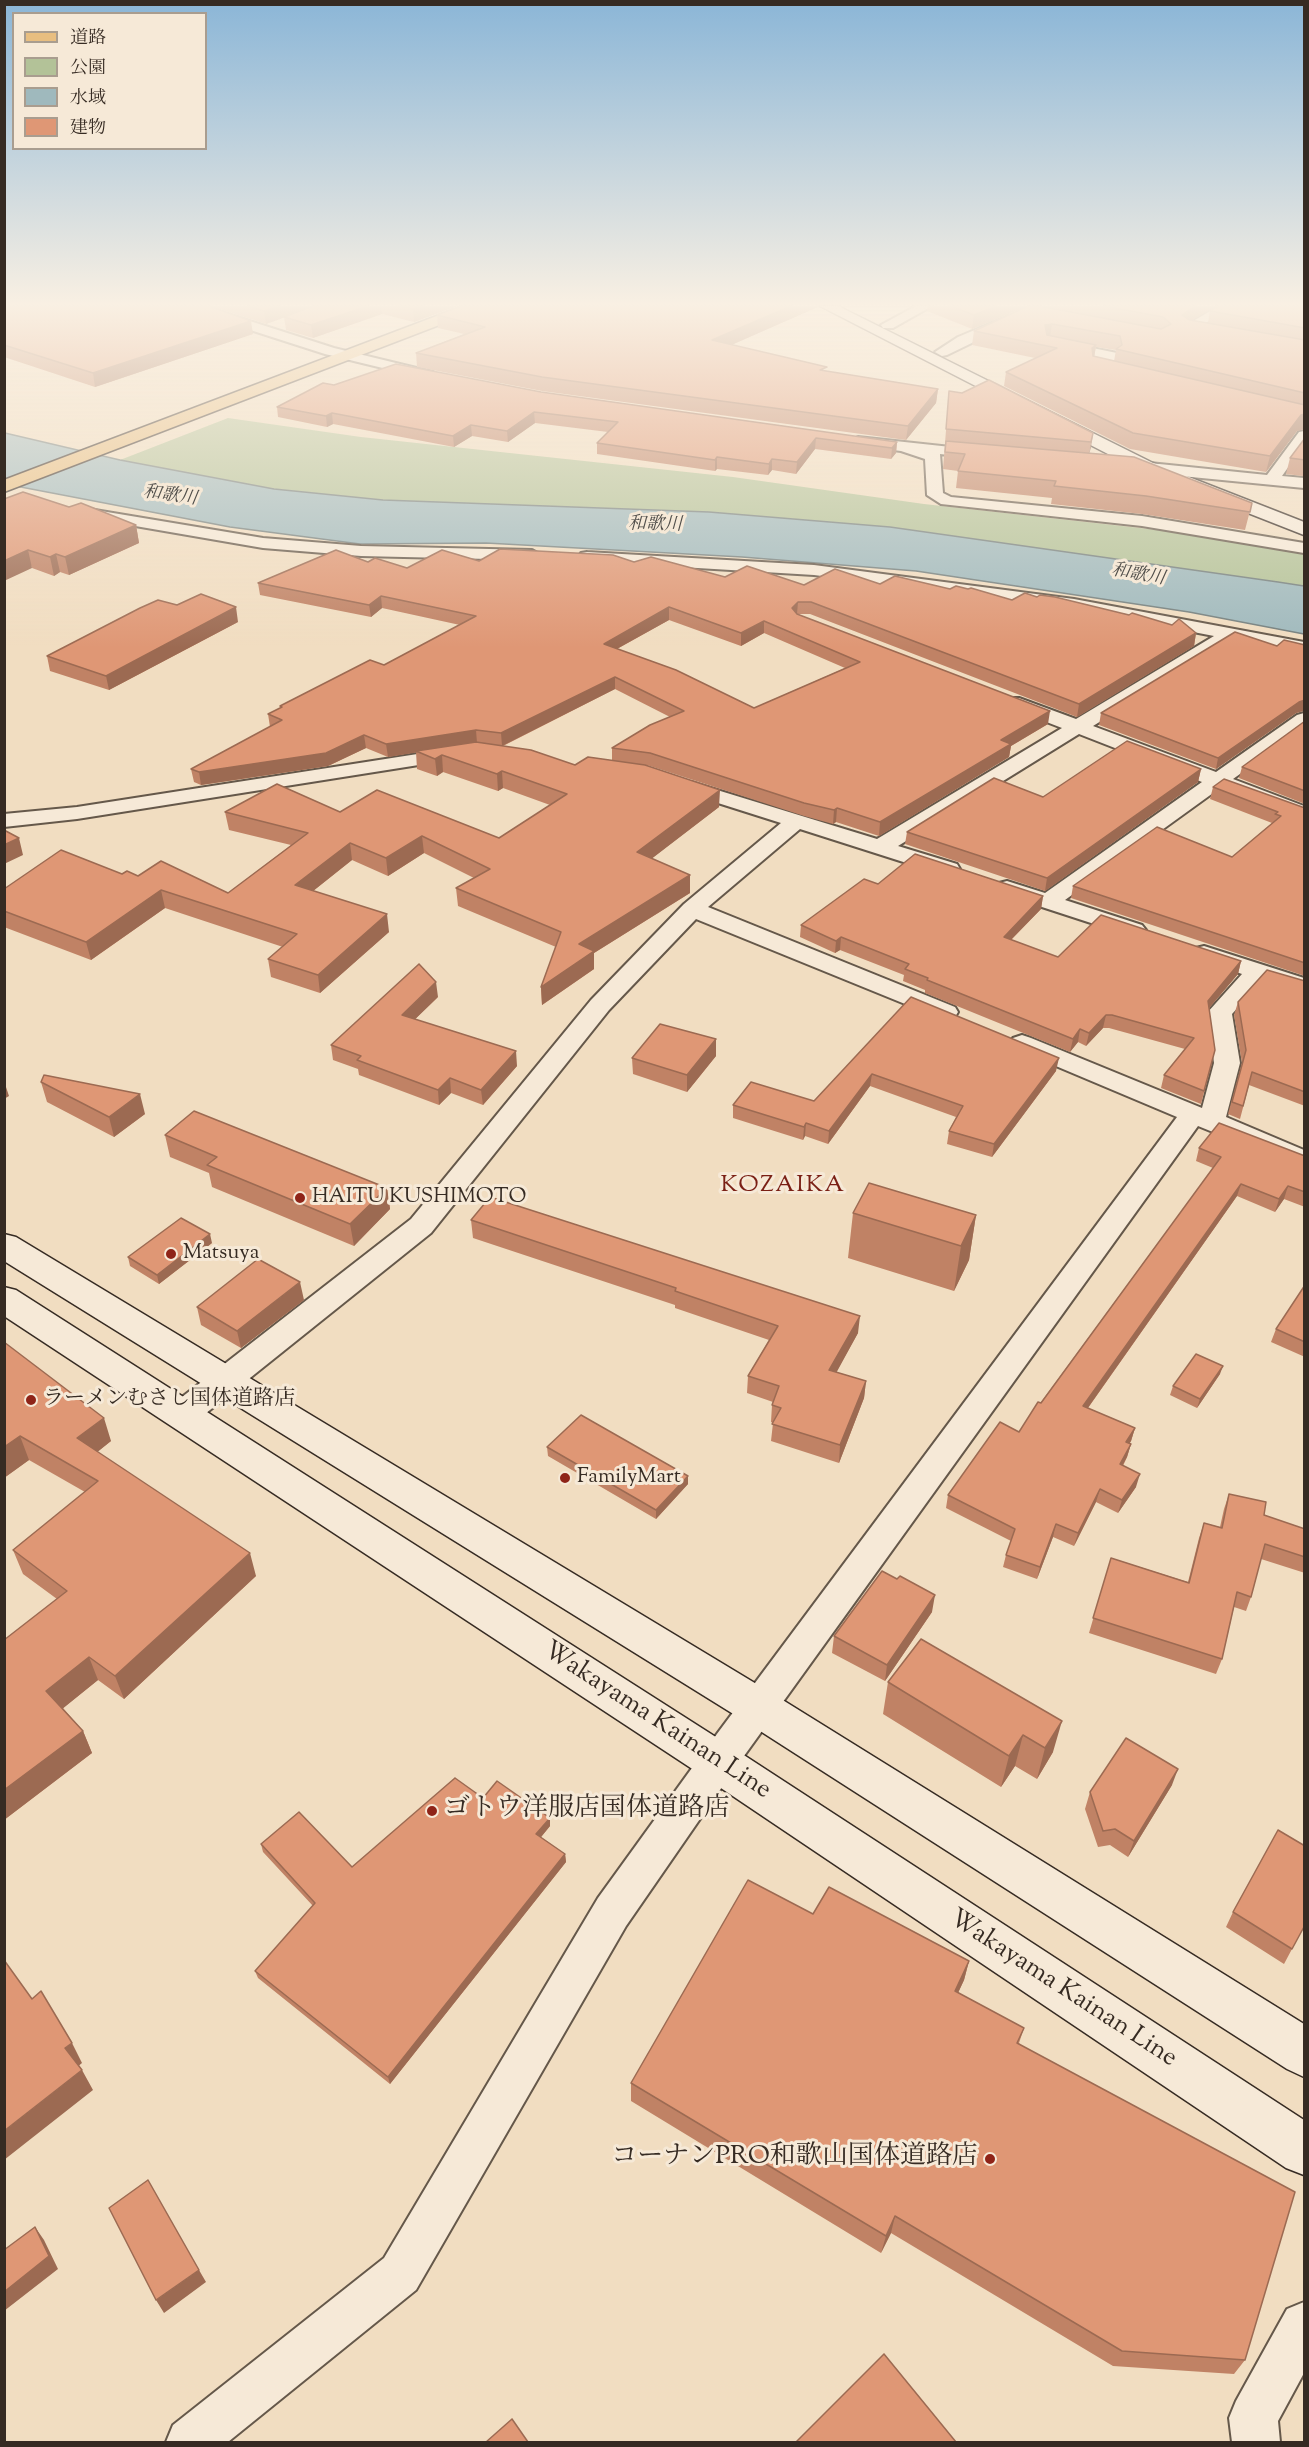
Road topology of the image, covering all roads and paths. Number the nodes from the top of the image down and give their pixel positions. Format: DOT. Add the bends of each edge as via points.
graph roads {
  1 [pos="145,420"];
  2 [pos="178,420"];
  3 [pos="1054,420"];
  4 [pos="1077,420"];
  5 [pos="1305,435"];
  6 [pos="848,441"];
  7 [pos="889,446"];
  8 [pos="994,455"];
  9 [pos="1100,463"];
  10 [pos="1147,467"];
  11 [pos="1176,470"];
  12 [pos="4,474"];
  13 [pos="1272,479"];
  14 [pos="1305,483"];
  15 [pos="8,495"];
  16 [pos="73,511"];
  17 [pos="1305,516"];
  18 [pos="1305,529"];
  19 [pos="1305,548"];
  20 [pos="552,556"];
  21 [pos="575,557"];
  22 [pos="1231,633"];
  23 [pos="1305,647"];
  24 [pos="989,693"];
  25 [pos="1305,719"];
  26 [pos="1077,728"];
  27 [pos="477,751"];
  28 [pos="660,778"];
  29 [pos="1220,782"];
  30 [pos="1305,813"];
  31 [pos="4,821"];
  32 [pos="795,823"];
  33 [pos="882,846"];
  34 [pos="1047,902"];
  35 [pos="692,909"];
  36 [pos="1258,971"];
  37 [pos="1300,979"];
  38 [pos="969,1022"];
  39 [pos="1002,1035"];
  40 [pos="1202,1118"];
  41 [pos="1305,1160"];
  42 [pos="4,1245"];
  43 [pos="4,1299"];
  44 [pos="227,1379"];
  45 [pos="184,1413"];
  46 [pos="758,1707"];
  47 [pos="718,1762"];
  48 [pos="1305,2052"];
  49 [pos="1305,2150"];
  50 [pos="1305,2326"];
  51 [pos="190,2442"];
  52 [pos="1256,2442"];
  1 -- 12 [label="main road"];
  2 -- 15 [label="main road"];
  3 -- 10 [label="street"];
  4 -- 11 [label="street"];
  5 -- 13 [label="street"];
  6 -- 7 [label="street"];
  7 -- 8 [label="street"];
  7 -- 19 [label="street" via="933,456 935,495 947,501 1142,521"];
  9 -- 10 [label="street"];
  10 -- 11 [label="street"];
  10 -- 18 [label="street"];
  11 -- 13 [label="street"];
  11 -- 17 [label="street"];
  13 -- 14 [label="street"];
  16 -- 20 [label="street" via="263,543 362,551"];
  21 -- 22 [label="street" via="814,570 1074,604"];
  22 -- 23 [label="street"];
  22 -- 26 [label="street"];
  24 -- 26 [label="street"];
  25 -- 29 [label="street"];
  26 -- 29 [label="street"];
  26 -- 33 [label="street"];
  27 -- 31 [label="street"];
  28 -- 32 [label="street"];
  29 -- 30 [label="street"];
  29 -- 34 [label="street"];
  32 -- 33 [label="street"];
  32 -- 35 [label="street"];
  33 -- 34 [label="street"];
  34 -- 36 [label="street"];
  35 -- 38 [label="street"];
  35 -- 44 [label="street" via="600,1005 421,1226"];
  36 -- 37 [label="street"];
  36 -- 40 [label="street" via="1219,1013 1227,1063"];
  39 -- 40 [label="street"];
  40 -- 41 [label="street"];
  40 -- 46 [label="street"];
  42 -- 44 [label="street"];
  43 -- 45 [label="street, Wakayama Kainan Line"];
  44 -- 45 [label="street"];
  44 -- 46 [label="street"];
  45 -- 47 [label="street, Wakayama Kainan Line"];
  46 -- 47 [label="street"];
  46 -- 48 [label="street"];
  47 -- 49 [label="street, Wakayama Kainan Line"];
  47 -- 51 [label="street" via="612,1912 400,2274"];
  50 -- 52 [label="street" via="1253,2418"];
}
